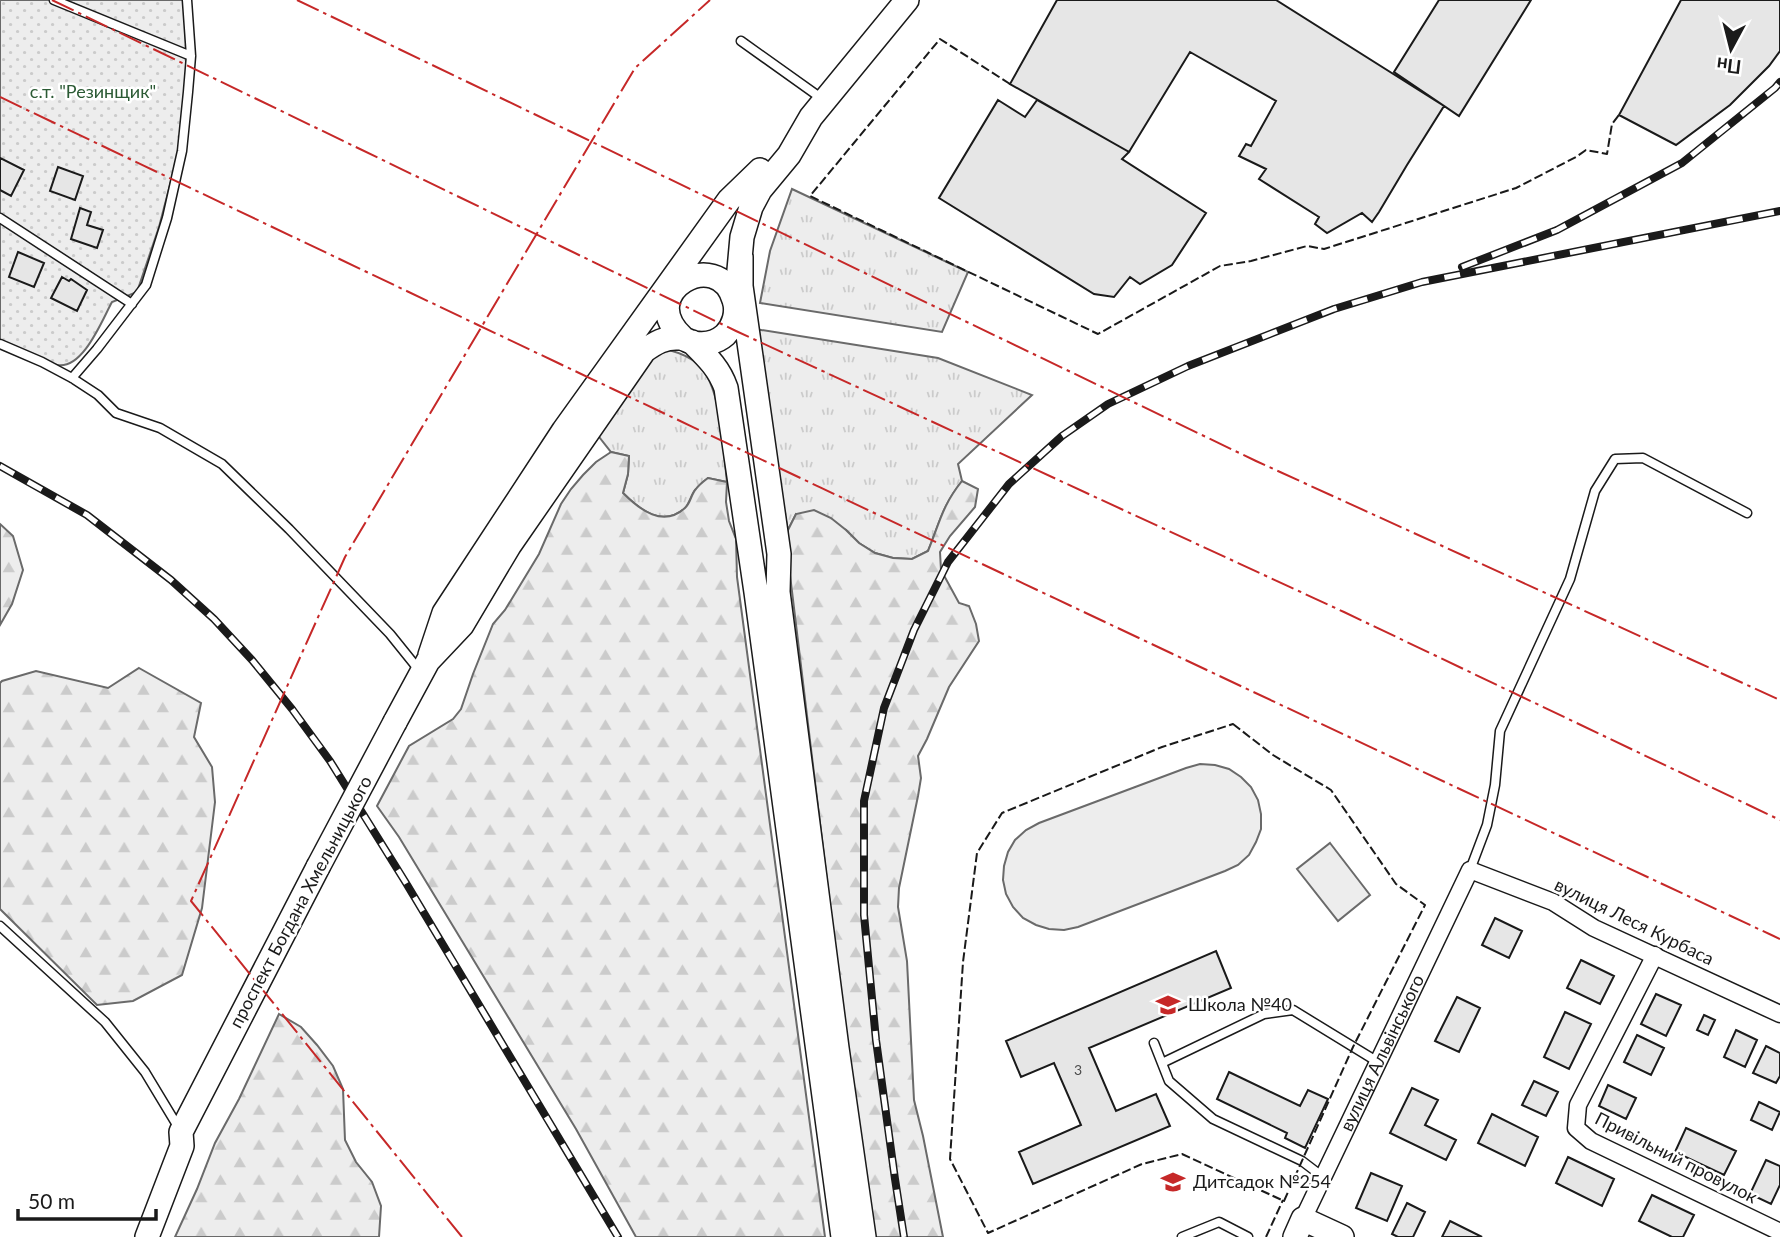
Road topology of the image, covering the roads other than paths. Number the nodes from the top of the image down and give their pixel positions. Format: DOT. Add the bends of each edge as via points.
graph roads {
  1 [pos="54,0"];
  2 [pos="187,0"];
  3 [pos="907,0"];
  4 [pos="741,41"];
  5 [pos="191,56"];
  6 [pos="818,109"];
  7 [pos="760,170"];
  8 [pos="0,218"];
  9 [pos="741,257"];
  10 [pos="676,288"];
  11 [pos="132,304"];
  12 [pos="736,310"];
  13 [pos="647,312"];
  14 [pos="687,340"];
  15 [pos="0,344"];
  16 [pos="72,377"];
  17 [pos="1747,513"];
  18 [pos="778,592"];
  19 [pos="425,667"];
  20 [pos="1469,870"];
  21 [pos="0,926"];
  22 [pos="1655,956"];
  23 [pos="1780,1014"];
  24 [pos="1154,1043"];
  25 [pos="1378,1062"];
  26 [pos="1162,1063"];
  27 [pos="182,1139"];
  28 [pos="1323,1177"];
  29 [pos="1299,1228"];
  30 [pos="1780,1232"];
  31 [pos="135,1237"];
  32 [pos="147,1237"];
  33 [pos="843,1237"];
  34 [pos="864,1237"];
  35 [pos="1182,1237"];
  36 [pos="1248,1237"];
  37 [pos="1342,1237"];
  1 -- 5 [label="lane"];
  2 -- 5 [label="lane"];
  3 -- 6 [label="main road, проспект Богдана Хмельницького"];
  4 -- 6 [label="lane"];
  5 -- 11 [label="lane" via="182,151 167,218 146,285"];
  6 -- 7 [label="main road, проспект Богдана Хмельницького"];
  6 -- 9 [label="main road, проспект Богдана Хмельницького" via="751,207"];
  7 -- 10 [label="main road, проспект Богдана Хмельницького"];
  7 -- 13 [label="main road, проспект Богдана Хмельницького" via="729,200"];
  8 -- 11 [label="lane"];
  9 -- 12 [label="main road, проспект Богдана Хмельницького"];
  9 -- 18 [label="main road" via="741,286 779,554"];
  10 -- 12 [label="main road" via="694,276 717,278 732,294"];
  10 -- 13 [label="main road, проспект Богдана Хмельницького"];
  10 -- 14 [label="main road" via="667,308 668,319"];
  11 -- 16 [label="lane"];
  12 -- 14 [label="main road, проспект Богдана Хмельницького" via="732,327 715,341"];
  12 -- 18 [label="main road" via="767,556"];
  13 -- 19 [label="main road, проспект Богдана Хмельницького" via="444,612"];
  14 -- 19 [label="main road, проспект Богдана Хмельницького" via="666,339 644,351 509,547 462,625"];
  14 -- 33 [label="main road" via="714,364 726,388"];
  15 -- 16 [label="lane"];
  16 -- 19 [label="lane" via="116,413 160,428 222,464"];
  17 -- 20 [label="lane" via="1643,458 1615,459 1595,491 1570,579 1500,731 1487,825"];
  18 -- 34 [label="main road"];
  19 -- 27 [label="main road, проспект Богдана Хмельницького, bridge" via="318,867"];
  20 -- 22 [label="street, вулиця Леся Курбаса" via="1553,902 1594,928"];
  20 -- 25 [label="street, вулиця Альвінського"];
  21 -- 27 [label="lane" via="105,1022 145,1072"];
  22 -- 23 [label="street, вулиця Леся Курбаса"];
  22 -- 30 [label="street, Привільний провулок" via="1578,1105 1576,1128 1591,1141"];
  24 -- 26 [label="lane"];
  25 -- 26 [label="lane" via="1293,1010 1264,1014"];
  25 -- 28 [label="street, вулиця Альвінського"];
  26 -- 28 [label="lane" via="1169,1080 1213,1119 1302,1161"];
  27 -- 31 [label="main road, проспект Богдана Хмельницького"];
  27 -- 32 [label="main road, проспект Богдана Хмельницького"];
  28 -- 29 [label="street, вулиця Альвінського"];
  29 -- 37 [label="main road"];
  35 -- 36 [label="lane" via="1219,1222"];
}
